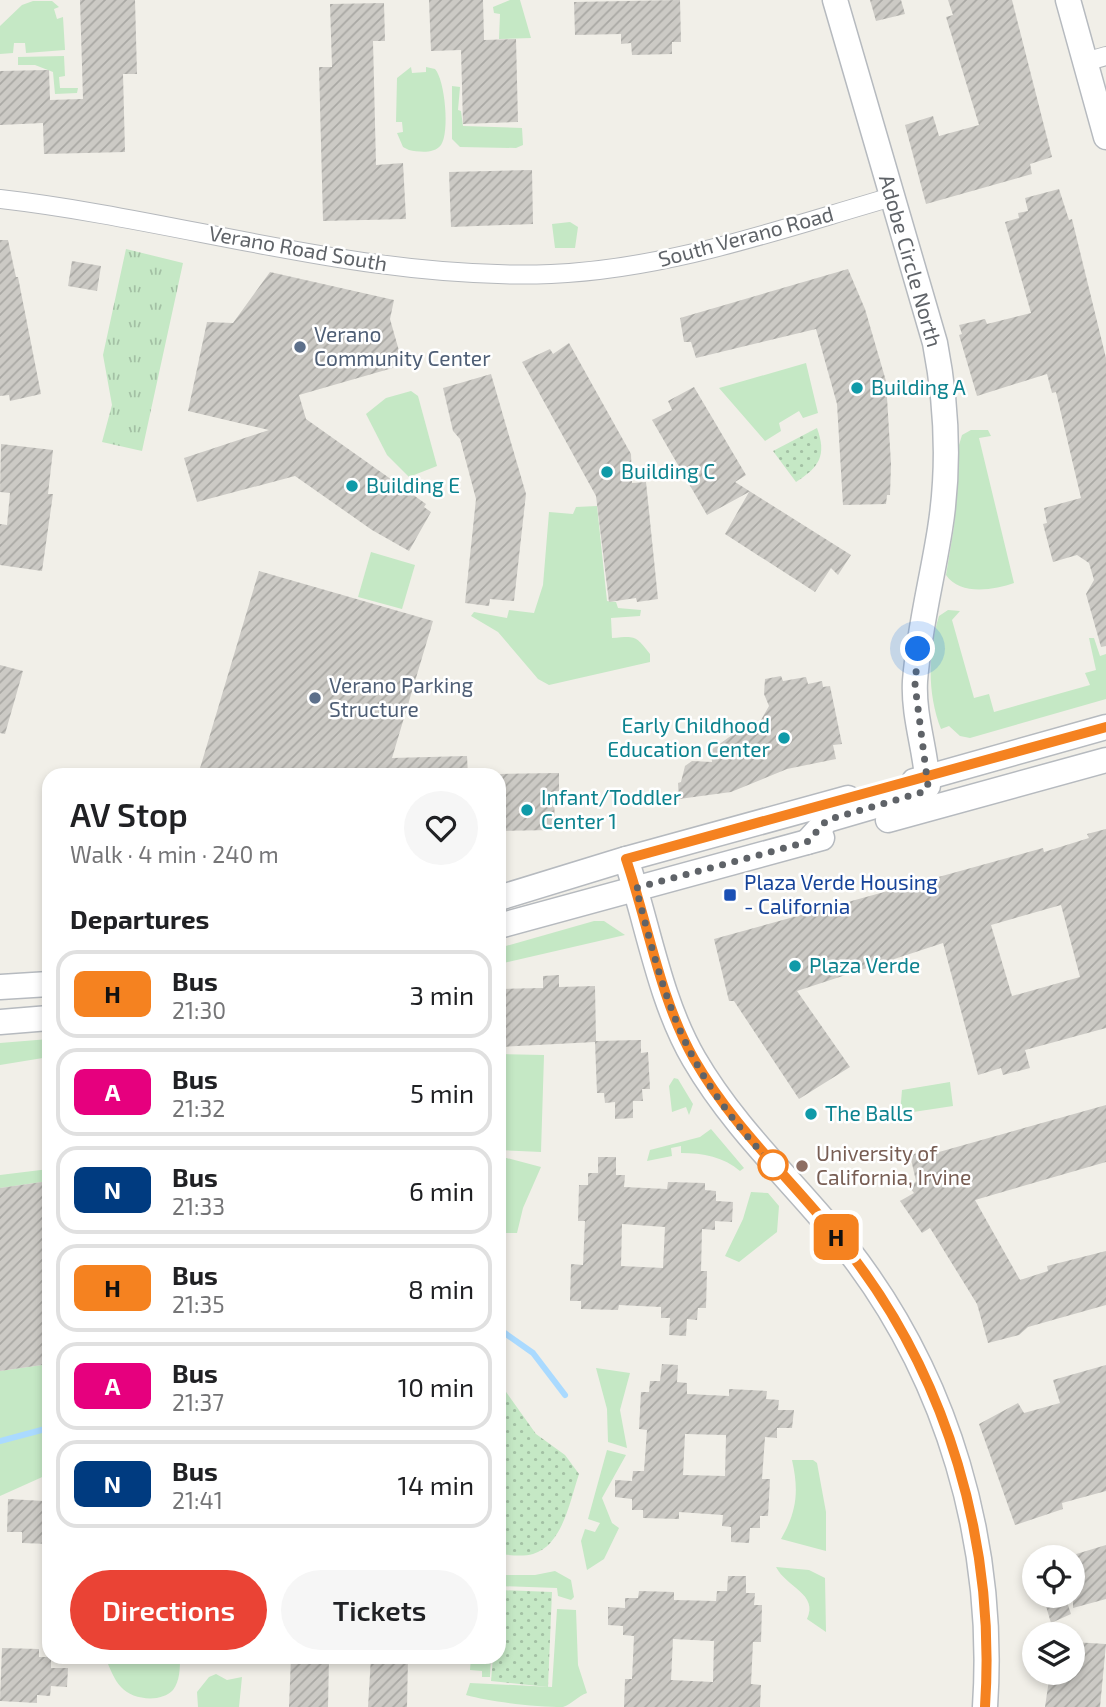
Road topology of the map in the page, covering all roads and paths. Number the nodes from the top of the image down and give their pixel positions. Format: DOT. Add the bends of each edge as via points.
graph roads {
  1 [pos="835,0"];
  2 [pos="1068,0"];
  3 [pos="1096,59"];
  4 [pos="1106,137"];
  5 [pos="892,197"];
  6 [pos="0,199"];
  7 [pos="597,270"];
  8 [pos="1106,727"];
  9 [pos="1106,760"];
  10 [pos="928,777"];
  11 [pos="807,842"];
  12 [pos="626,859"];
  13 [pos="636,888"];
  14 [pos="506,896"];
  15 [pos="506,924"];
  16 [pos="42,985"];
  17 [pos="0,988"];
  18 [pos="42,1019"];
  19 [pos="0,1022"];
  20 [pos="985,1707"];
  1 -- 5 [label="street, Adobe Circle North"];
  2 -- 3 [label="street"];
  3 -- 4 [label="street"];
  5 -- 7 [label="street, South Verano Road" via="684,256"];
  5 -- 10 [label="street, Adobe Circle North" via="935,343 945,416 940,528 915,685"];
  6 -- 7 [label="street, Verano Road South" via="438,271 513,275"];
  8 -- 10 [label="street"];
  9 -- 11 [label="street"];
  10 -- 11 [label="street" via="923,792 827,820"];
  10 -- 12 [label="street"];
  11 -- 13 [label="street"];
  12 -- 13 [label="street"];
  12 -- 14 [label="street"];
  13 -- 15 [label="street"];
  13 -- 20 [label="street" via="671,1005 692,1055 724,1107 845,1246 882,1297 933,1393 974,1522 983,1578 988,1671"];
  16 -- 17 [label="street"];
  18 -- 19 [label="street"];
}
